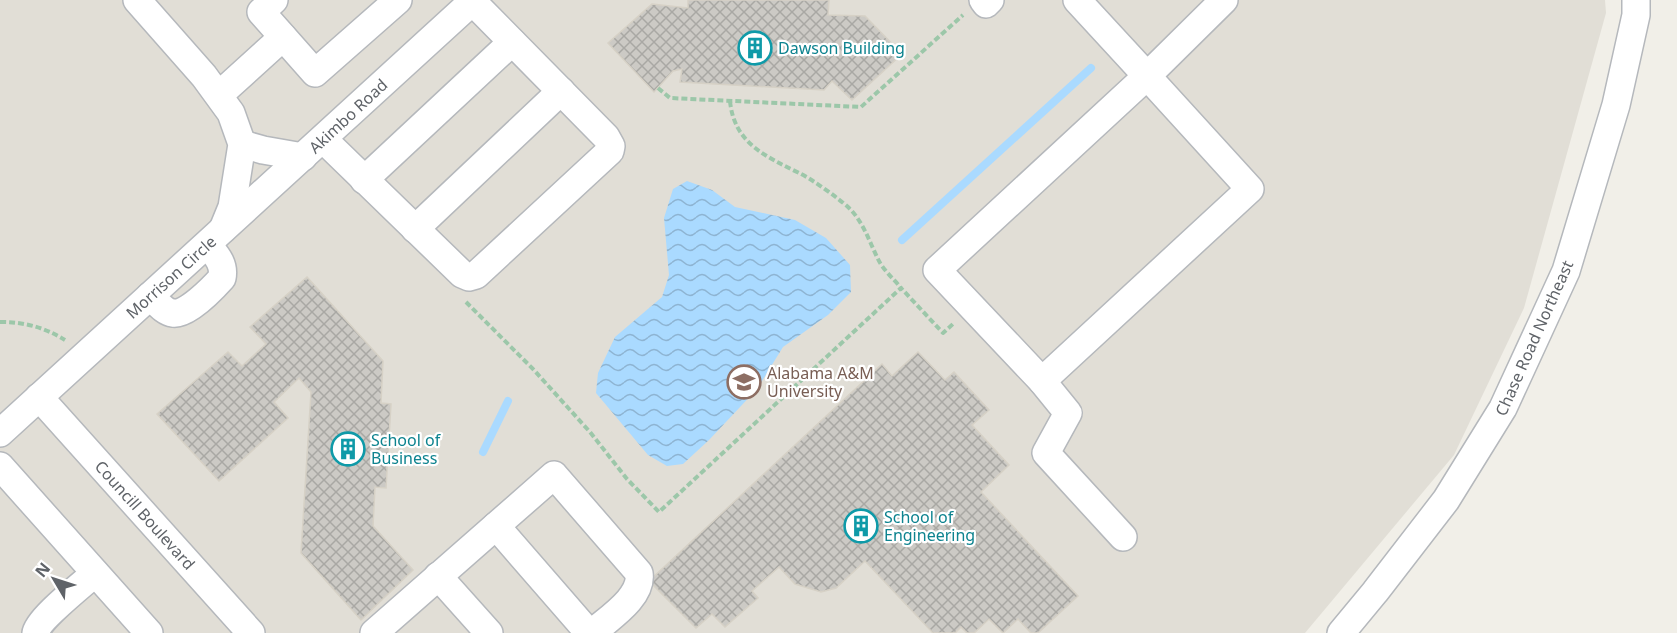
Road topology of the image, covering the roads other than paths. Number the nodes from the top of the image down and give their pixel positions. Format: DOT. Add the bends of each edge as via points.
graph roads {
  1 [pos="137,0"];
  2 [pos="274,0"];
  3 [pos="398,0"];
  4 [pos="1077,0"];
  5 [pos="1224,0"];
  6 [pos="1636,0"];
  7 [pos="473,1"];
  8 [pos="283,37"];
  9 [pos="512,42"];
  10 [pos="1147,76"];
  11 [pos="561,91"];
  12 [pos="219,95"];
  13 [pos="242,144"];
  14 [pos="313,148"];
  15 [pos="364,180"];
  16 [pos="415,229"];
  17 [pos="214,238"];
  18 [pos="1041,381"];
  19 [pos="39,397"];
  20 [pos="0,433"];
  21 [pos="0,466"];
  22 [pos="496,526"];
  23 [pos="1123,537"];
  24 [pos="95,573"];
  25 [pos="438,576"];
  26 [pos="36,633"];
  27 [pos="149,633"];
  28 [pos="251,633"];
  29 [pos="374,633"];
  30 [pos="489,633"];
  31 [pos="591,633"];
  32 [pos="1341,633"];
  1 -- 12 [label="street, Morrison Circle"];
  2 -- 8 [label="street" via="261,12"];
  3 -- 8 [label="street" via="315,73"];
  4 -- 10 [label="street"];
  5 -- 10 [label="street"];
  6 -- 32 [label="street, Chase Road Northeast" via="1616,105 1566,271 1503,408 1446,500"];
  7 -- 9 [label="street"];
  7 -- 14 [label="street, Akimbo Road"];
  8 -- 12 [label="street"];
  9 -- 11 [label="street"];
  9 -- 15 [label="street"];
  10 -- 18 [label="street" via="1250,189"];
  10 -- 18 [label="street" via="937,270"];
  11 -- 16 [label="street"];
  11 -- 16 [label="street" via="606,137 610,151 469,278"];
  12 -- 13 [label="street, Morrison Circle" via="231,112"];
  13 -- 14 [label="street" via="263,150"];
  13 -- 17 [label="street, Morrison Circle" via="232,207"];
  14 -- 15 [label="street"];
  14 -- 17 [label="street, Akimbo Road"];
  15 -- 16 [label="street"];
  17 -- 19 [label="street, Morrison Circle"];
  18 -- 23 [label="street" via="1068,413 1046,453"];
  19 -- 20 [label="street, Morrison Circle"];
  19 -- 28 [label="street, Councill Boulevard"];
  21 -- 24 [label="street"];
  22 -- 25 [label="street"];
  22 -- 31 [label="street"];
  22 -- 31 [label="street" via="554,475 639,573 636,594"];
  24 -- 26 [label="street" via="46,617"];
  24 -- 27 [label="street"];
  25 -- 29 [label="street"];
  25 -- 30 [label="street"];
}
